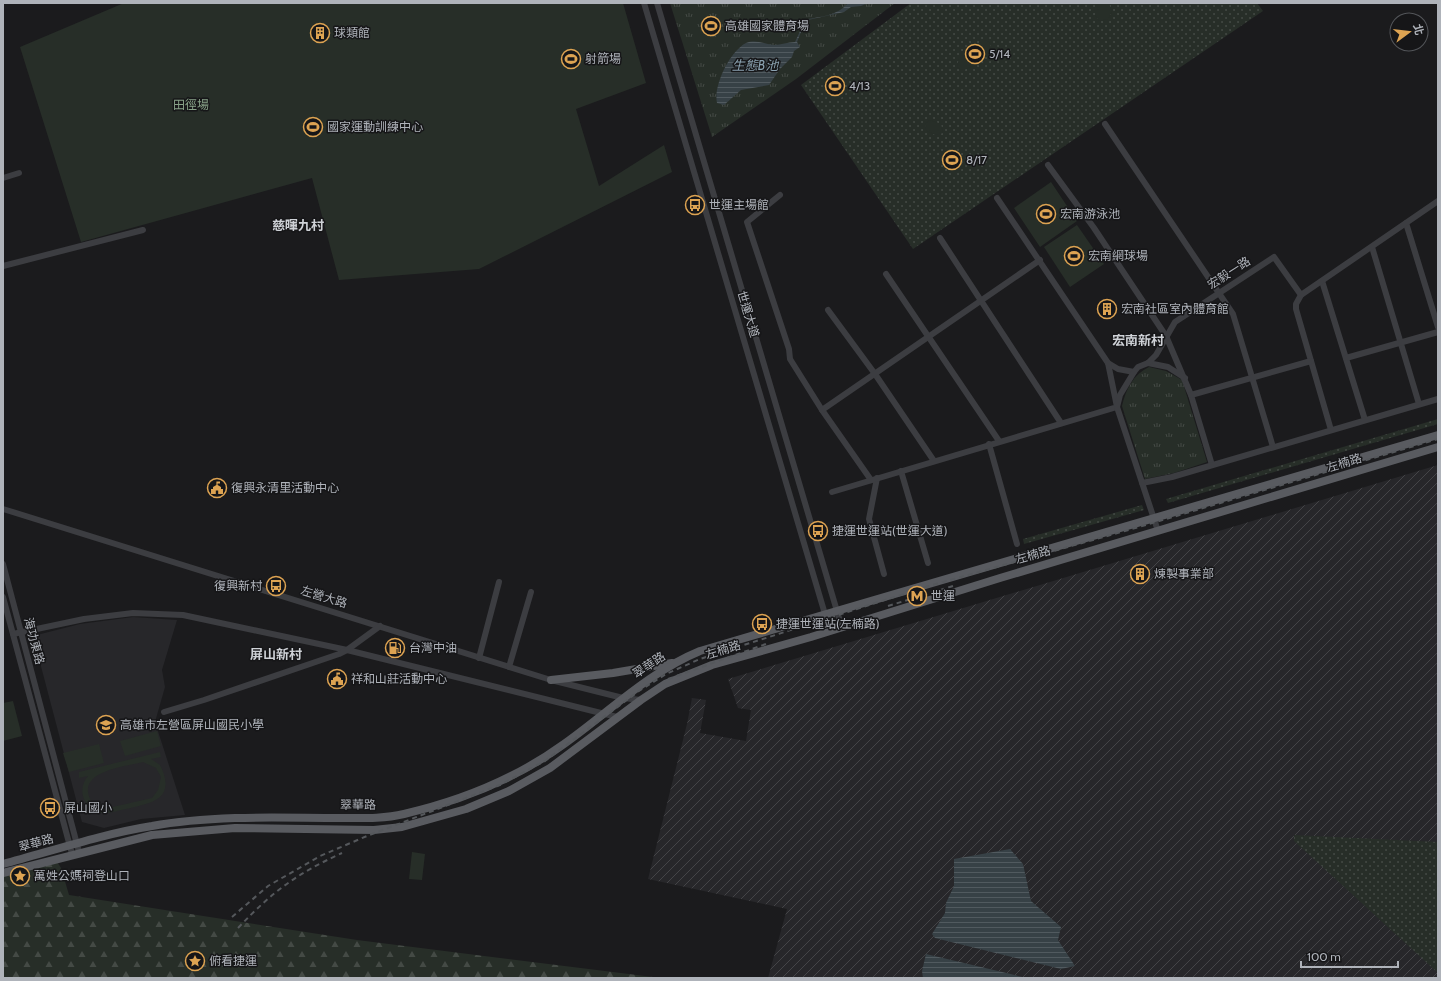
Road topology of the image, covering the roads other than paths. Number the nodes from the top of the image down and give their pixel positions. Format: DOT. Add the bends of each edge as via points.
graph roads {
  1 [pos="644,3"];
  2 [pos="657,3"];
  3 [pos="1105,124"];
  4 [pos="1048,165"];
  5 [pos="19,174"];
  6 [pos="3,178"];
  7 [pos="780,195"];
  8 [pos="997,198"];
  9 [pos="1438,201"];
  10 [pos="1406,223"];
  11 [pos="143,230"];
  12 [pos="940,238"];
  13 [pos="1372,246"];
  14 [pos="1040,260"];
  15 [pos="3,266"];
  16 [pos="886,274"];
  17 [pos="1322,281"];
  18 [pos="1218,293"];
  19 [pos="1301,295"];
  20 [pos="981,301"];
  21 [pos="828,310"];
  22 [pos="1438,327"];
  23 [pos="1438,332"];
  24 [pos="929,336"];
  25 [pos="1166,336"];
  26 [pos="1401,343"];
  27 [pos="1346,358"];
  28 [pos="1311,361"];
  29 [pos="1108,363"];
  30 [pos="1148,363"];
  31 [pos="1134,372"];
  32 [pos="875,374"];
  33 [pos="1185,378"];
  34 [pos="1252,378"];
  35 [pos="1191,396"];
  36 [pos="1438,399"];
  37 [pos="1419,404"];
  38 [pos="1117,407"];
  39 [pos="822,410"];
  40 [pos="1365,420"];
  41 [pos="1061,423"];
  42 [pos="1331,430"];
  43 [pos="1438,435"];
  44 [pos="999,441"];
  45 [pos="989,444"];
  46 [pos="1273,447"];
  47 [pos="1438,447"];
  48 [pos="934,461"];
  49 [pos="1212,465"];
  50 [pos="901,471"];
  51 [pos="874,479"];
  52 [pos="1142,483"];
  53 [pos="832,492"];
  54 [pos="3,509"];
  55 [pos="1154,519"];
  56 [pos="1158,531"];
  57 [pos="1017,544"];
  58 [pos="928,563"];
  59 [pos="3,564"];
  60 [pos="884,574"];
  61 [pos="499,582"];
  62 [pos="6,589"];
  63 [pos="531,592"];
  64 [pos="3,597"];
  65 [pos="837,610"];
  66 [pos="825,614"];
  67 [pos="380,626"];
  68 [pos="842,628"];
  69 [pos="830,631"];
  70 [pos="21,632"];
  71 [pos="13,634"];
  72 [pos="347,650"];
  73 [pos="479,658"];
  74 [pos="677,662"];
  75 [pos="509,667"];
  76 [pos="550,680"];
  77 [pos="623,698"];
  78 [pos="641,700"];
  79 [pos="164,712"];
  80 [pos="603,714"];
  81 [pos="617,717"];
  82 [pos="45,723"];
  83 [pos="37,725"];
  84 [pos="74,849"];
  85 [pos="3,864"];
  86 [pos="3,873"];
  1 -- 66 [label="street, 世運大道"];
  2 -- 65 [label="street, 世運大道"];
  3 -- 18 [label="street"];
  4 -- 25 [label="street" via="1094,228"];
  5 -- 6 [label="street"];
  7 -- 39 [label="street" via="747,222 789,349 790,359"];
  8 -- 14 [label="street"];
  9 -- 10 [label="street"];
  10 -- 13 [label="street"];
  10 -- 22 [label="street"];
  11 -- 15 [label="street"];
  12 -- 20 [label="street"];
  13 -- 17 [label="street"];
  13 -- 26 [label="street"];
  14 -- 20 [label="street"];
  14 -- 29 [label="street"];
  16 -- 24 [label="street"];
  17 -- 19 [label="street"];
  17 -- 27 [label="street"];
  18 -- 19 [label="street, 宏毅一路" via="1274,257"];
  18 -- 25 [label="street, 宏毅一路" via="1178,320"];
  18 -- 34 [label="street" via="1235,319"];
  19 -- 28 [label="street" via="1296,309"];
  20 -- 24 [label="street"];
  20 -- 41 [label="street"];
  21 -- 32 [label="street"];
  23 -- 26 [label="street"];
  24 -- 32 [label="street"];
  24 -- 44 [label="street"];
  25 -- 30 [label="street, 宏毅一路" via="1156,355"];
  25 -- 33 [label="street"];
  26 -- 27 [label="street"];
  26 -- 37 [label="street"];
  27 -- 40 [label="street"];
  28 -- 34 [label="street"];
  28 -- 42 [label="street"];
  29 -- 31 [label="street"];
  29 -- 38 [label="street"];
  30 -- 31 [label="street, 宏毅一路" via="1138,366"];
  30 -- 33 [label="street" via="1168,367"];
  31 -- 38 [label="street, 宏毅一路" via="1120,395"];
  32 -- 39 [label="street"];
  32 -- 48 [label="street"];
  33 -- 35 [label="street"];
  34 -- 35 [label="street"];
  34 -- 46 [label="street"];
  35 -- 49 [label="street"];
  36 -- 37 [label="street"];
  37 -- 40 [label="street"];
  38 -- 41 [label="street"];
  38 -- 52 [label="street"];
  39 -- 51 [label="street"];
  40 -- 42 [label="street"];
  41 -- 44 [label="street"];
  42 -- 46 [label="street"];
  43 -- 55 [label="main road, 左楠路"];
  44 -- 45 [label="street"];
  45 -- 48 [label="street"];
  45 -- 57 [label="street"];
  46 -- 49 [label="street"];
  47 -- 56 [label="main road, 左楠路"];
  48 -- 50 [label="street"];
  49 -- 52 [label="street"];
  50 -- 51 [label="street"];
  50 -- 58 [label="street"];
  51 -- 53 [label="street"];
  51 -- 60 [label="street" via="869,519"];
  52 -- 55 [label="street"];
  54 -- 67 [label="street, 左營大路"];
  55 -- 56 [label="street"];
  55 -- 65 [label="main road, 左楠路"];
  56 -- 68 [label="main road, 左楠路"];
  59 -- 62 [label="street, 海功東路"];
  61 -- 73 [label="street"];
  62 -- 70 [label="street, 海功東路"];
  63 -- 75 [label="street"];
  64 -- 71 [label="street, 海功東路"];
  65 -- 66 [label="main road, 左楠路"];
  65 -- 68 [label="street, 世運大道"];
  66 -- 69 [label="street, 世運大道"];
  66 -- 74 [label="main road, 左楠路" via="700,651"];
  67 -- 72 [label="street"];
  67 -- 73 [label="street, 左營大路"];
  68 -- 69 [label="main road, 左楠路"];
  69 -- 78 [label="main road, 左楠路" via="712,665 665,684"];
  70 -- 71 [label="street"];
  70 -- 72 [label="street" via="84,619 143,612 183,615"];
  70 -- 82 [label="street, 海功東路"];
  71 -- 83 [label="street, 海功東路"];
  72 -- 79 [label="street" via="297,670"];
  72 -- 80 [label="street"];
  73 -- 75 [label="street, 左營大路"];
  74 -- 76 [label="main road"];
  74 -- 77 [label="main road, 翠華路"];
  75 -- 76 [label="street, 左營大路"];
  76 -- 77 [label="street, 左營大路"];
  77 -- 78 [label="street, 左營大路"];
  77 -- 80 [label="main road, 翠華路"];
  78 -- 81 [label="main road, 翠華路"];
  80 -- 81 [label="street"];
  80 -- 84 [label="main road, 翠華路" via="542,759 502,781 402,815 372,818 235,818 184,822 153,826"];
  81 -- 84 [label="main road, 翠華路" via="550,768 509,791 466,809 402,827 374,830 235,828 183,831"];
  82 -- 83 [label="street"];
  82 -- 84 [label="street, 海功東路"];
  83 -- 84 [label="street, 海功東路"];
  84 -- 85 [label="main road, 翠華路"];
  84 -- 86 [label="main road, 翠華路"];
}
